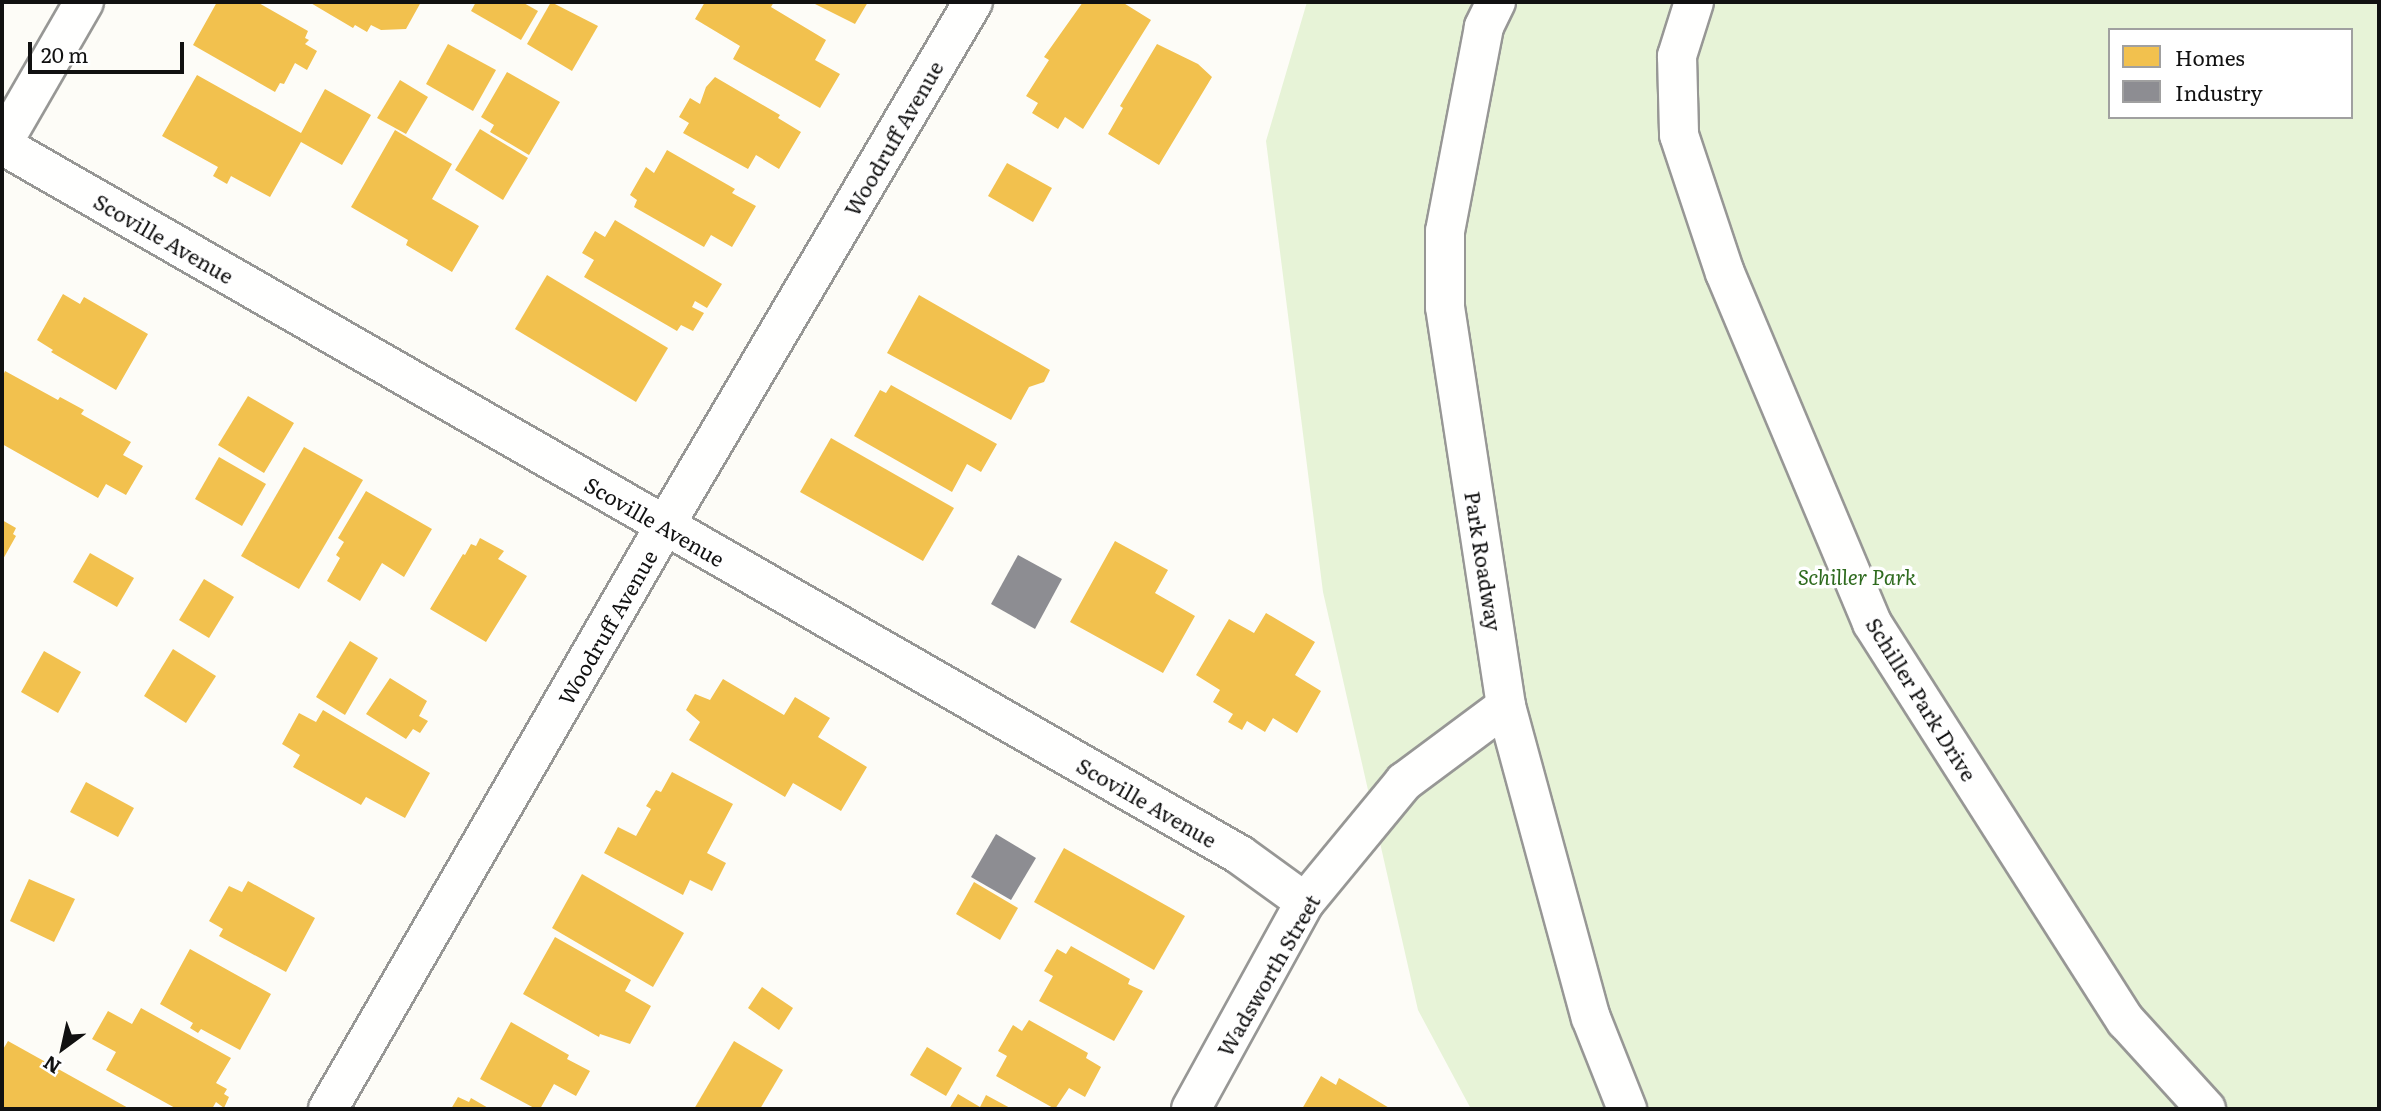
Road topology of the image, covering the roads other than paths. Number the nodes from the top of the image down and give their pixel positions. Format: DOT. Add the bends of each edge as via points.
graph roads {
  1 [pos="84,2"];
  2 [pos="973,2"];
  3 [pos="1496,2"];
  4 [pos="1694,2"];
  5 [pos="2,145"];
  6 [pos="664,527"];
  7 [pos="1506,706"];
  8 [pos="1306,902"];
  9 [pos="328,1109"];
  10 [pos="1191,1109"];
  11 [pos="1627,1109"];
  12 [pos="2206,1109"];
  1 -- 5 [label="street"];
  2 -- 6 [label="street, Woodruff Avenue"];
  3 -- 7 [label="street, Park Roadway" via="1484,27 1445,231 1445,307"];
  4 -- 12 [label="street, Schiller Park Drive" via="1677,56 1679,135 1725,274 1872,623 2126,1021"];
  5 -- 6 [label="street, Scoville Avenue"];
  6 -- 8 [label="street, Scoville Avenue" via="1240,855"];
  6 -- 9 [label="street, Woodruff Avenue"];
  7 -- 8 [label="street, Wadsworth Street" via="1405,782"];
  7 -- 11 [label="street, Park Roadway" via="1591,1018"];
  8 -- 10 [label="street, Wadsworth Street"];
}
